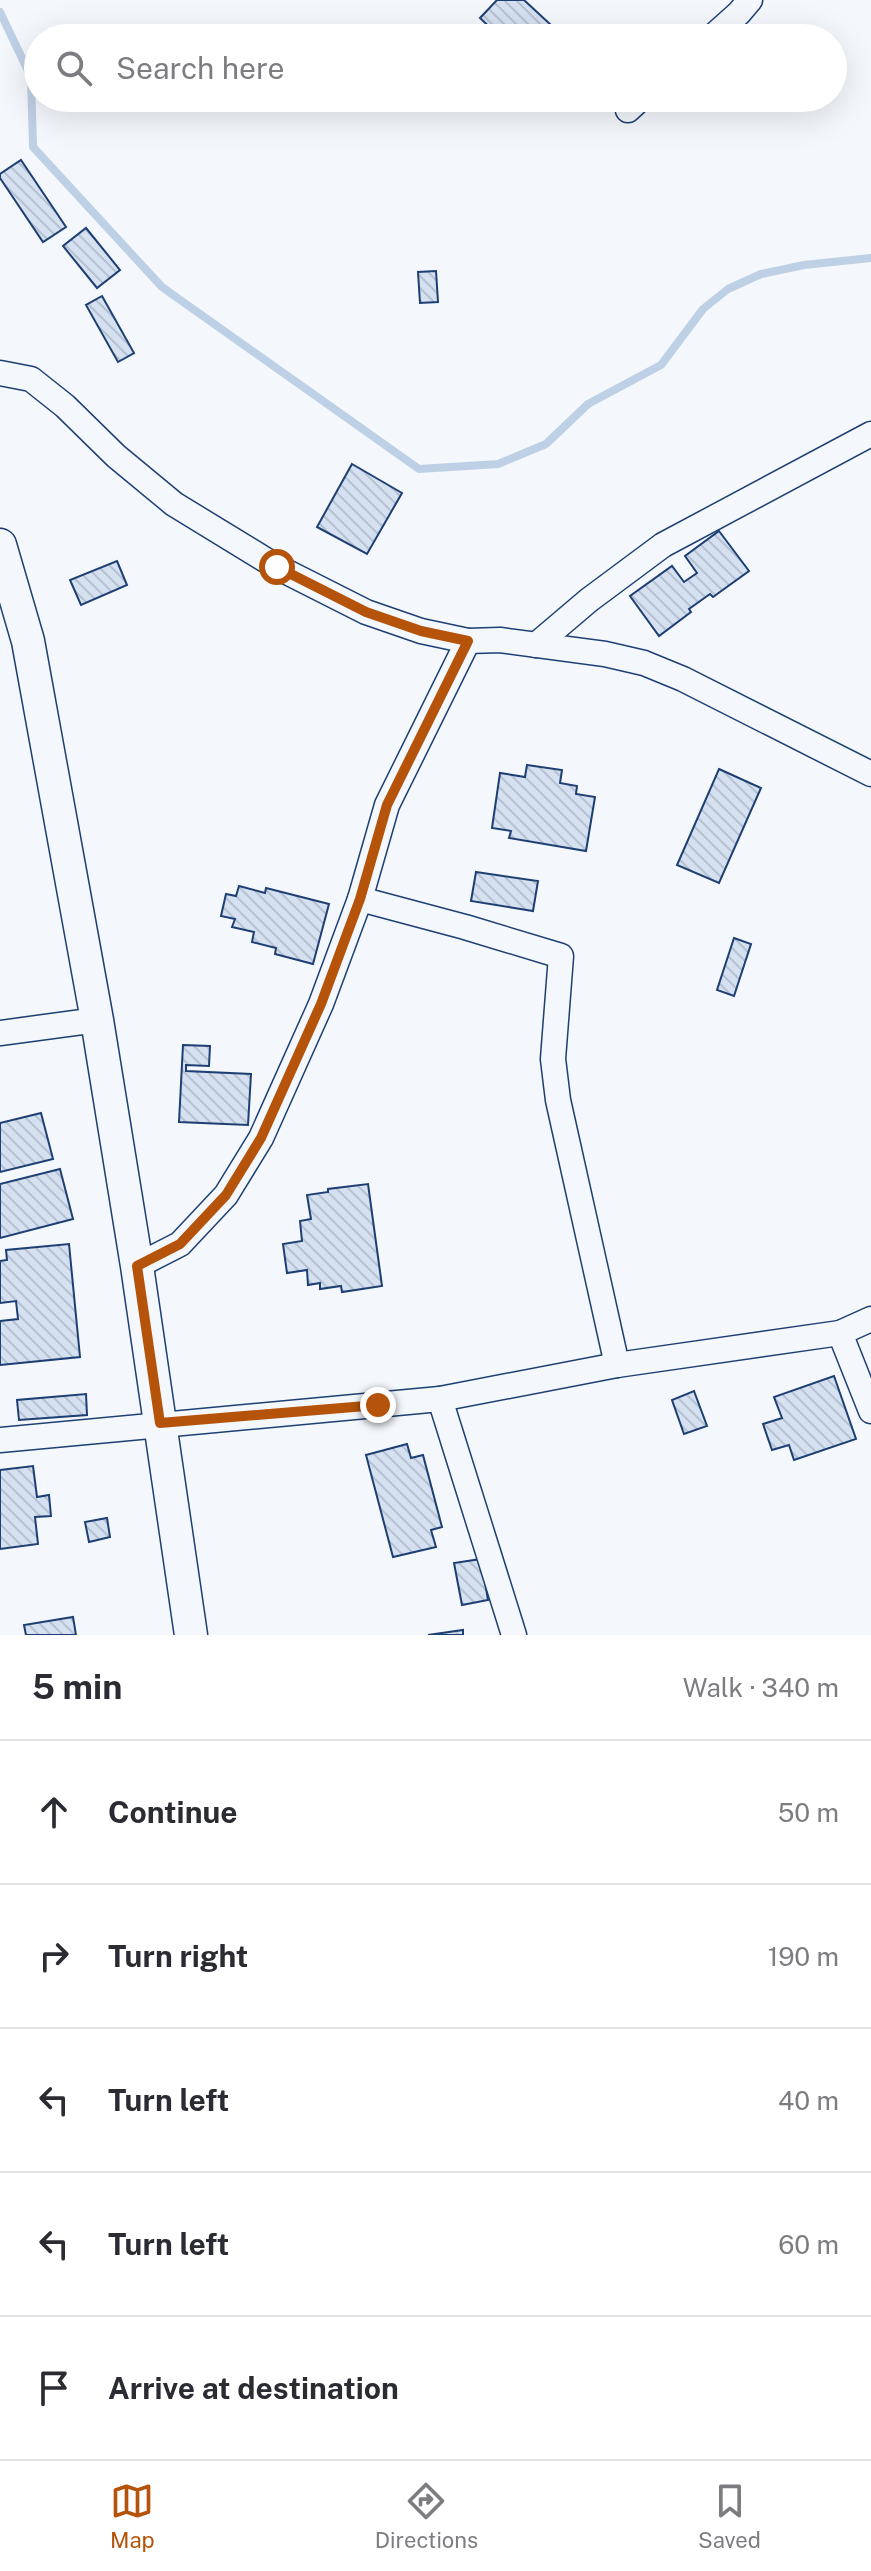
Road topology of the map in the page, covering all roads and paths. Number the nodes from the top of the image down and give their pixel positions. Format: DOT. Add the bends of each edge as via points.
graph roads {
  1 [pos="750,0"];
  2 [pos="727,24"];
  3 [pos="0,373"];
  4 [pos="871,434"];
  5 [pos="0,545"];
  6 [pos="468,641"];
  7 [pos="536,645"];
  8 [pos="871,774"];
  9 [pos="360,899"];
  10 [pos="97,1020"];
  11 [pos="0,1033"];
  12 [pos="137,1266"];
  13 [pos="871,1319"];
  14 [pos="840,1333"];
  15 [pos="617,1365"];
  16 [pos="440,1399"];
  17 [pos="871,1411"];
  18 [pos="160,1423"];
  19 [pos="0,1440"];
  20 [pos="191,1635"];
  21 [pos="514,1635"];
  1 -- 2 [label="street"];
  3 -- 6 [label="street" via="31,379 174,504 277,567 366,612"];
  4 -- 7 [label="street" via="663,545"];
  5 -- 10 [label="street" via="28,641"];
  6 -- 7 [label="street"];
  6 -- 9 [label="street" via="387,805"];
  7 -- 8 [label="street" via="644,663"];
  9 -- 12 [label="street" via="321,1004 261,1138 226,1195 180,1244"];
  9 -- 15 [label="street" via="561,956 553,1059 558,1100"];
  10 -- 11 [label="street"];
  10 -- 12 [label="street"];
  12 -- 18 [label="street"];
  13 -- 14 [label="street"];
  14 -- 15 [label="street"];
  14 -- 17 [label="street"];
  15 -- 16 [label="street"];
  16 -- 18 [label="street"];
  16 -- 21 [label="street"];
  18 -- 19 [label="street"];
  18 -- 20 [label="street"];
}
